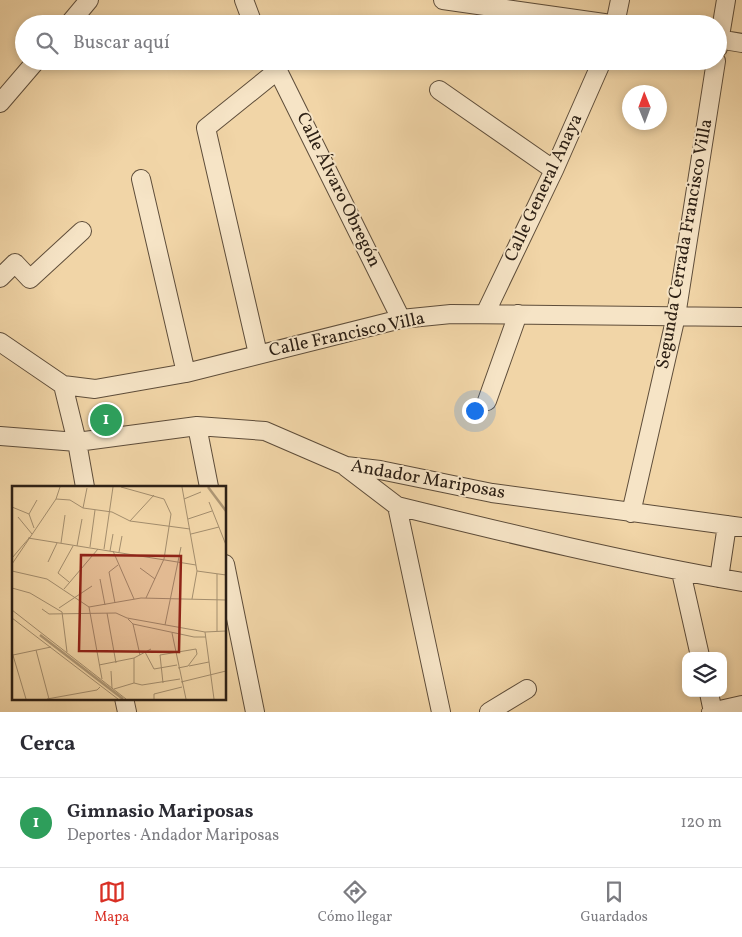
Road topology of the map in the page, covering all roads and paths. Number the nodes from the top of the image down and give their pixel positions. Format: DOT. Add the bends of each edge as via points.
graph roads {
  1 [pos="89,0"];
  2 [pos="244,0"];
  3 [pos="443,0"];
  4 [pos="620,0"];
  5 [pos="726,0"];
  6 [pos="76,15"];
  7 [pos="250,15"];
  8 [pos="549,15"];
  9 [pos="616,15"];
  10 [pos="724,15"];
  11 [pos="727,42"];
  12 [pos="742,42"];
  13 [pos="28,70"];
  14 [pos="271,70"];
  15 [pos="278,70"];
  16 [pos="598,70"];
  17 [pos="715,70"];
  18 [pos="439,90"];
  19 [pos="0,103"];
  20 [pos="554,170"];
  21 [pos="141,179"];
  22 [pos="82,230"];
  23 [pos="0,278"];
  24 [pos="485,314"];
  25 [pos="518,314"];
  26 [pos="676,316"];
  27 [pos="742,317"];
  28 [pos="401,319"];
  29 [pos="0,342"];
  30 [pos="258,354"];
  31 [pos="186,373"];
  32 [pos="63,385"];
  33 [pos="487,401"];
  34 [pos="197,426"];
  35 [pos="0,436"];
  36 [pos="77,442"];
  37 [pos="346,466"];
  38 [pos="85,486"];
  39 [pos="210,486"];
  40 [pos="397,506"];
  41 [pos="631,513"];
  42 [pos="734,526"];
  43 [pos="226,569"];
  44 [pos="681,572"];
  45 [pos="719,578"];
  46 [pos="742,582"];
  47 [pos="699,652"];
  48 [pos="527,690"];
  49 [pos="710,697"];
  50 [pos="742,705"];
  51 [pos="255,712"];
  52 [pos="441,712"];
  53 [pos="489,712"];
  54 [pos="713,712"];
  1 -- 6 [label="street"];
  2 -- 7 [label="street"];
  3 -- 8 [label="street"];
  4 -- 9 [label="street"];
  5 -- 10 [label="street"];
  11 -- 12 [label="street"];
  13 -- 19 [label="street"];
  14 -- 30 [label="street" via="206,128"];
  15 -- 28 [label="street, Calle Álvaro Obregón"];
  16 -- 20 [label="street, Calle General Anaya"];
  17 -- 26 [label="street, Segunda Cerrada Francisco Villa"];
  18 -- 20 [label="street"];
  20 -- 24 [label="street, Calle General Anaya"];
  21 -- 31 [label="street"];
  22 -- 23 [label="street" via="30,279 15,263"];
  24 -- 25 [label="street, Calle Francisco Villa"];
  24 -- 28 [label="street, Calle Francisco Villa"];
  25 -- 26 [label="street, Calle Francisco Villa"];
  25 -- 33 [label="street"];
  26 -- 27 [label="street, Calle Francisco Villa"];
  26 -- 41 [label="street, Segunda Cerrada Francisco Villa"];
  28 -- 30 [label="street, Calle Francisco Villa"];
  29 -- 32 [label="street, Calle Francisco Villa"];
  30 -- 31 [label="street, Calle Francisco Villa"];
  31 -- 32 [label="street, Calle Francisco Villa" via="95,389"];
  32 -- 36 [label="street"];
  34 -- 36 [label="street, Andador Mariposas"];
  34 -- 37 [label="street, Andador Mariposas" via="265,431"];
  34 -- 39 [label="street"];
  35 -- 36 [label="street, Andador Mariposas"];
  36 -- 38 [label="street"];
  37 -- 40 [label="street"];
  37 -- 41 [label="street, Andador Mariposas" via="492,493"];
  40 -- 44 [label="street, Andador Mariposas"];
  40 -- 52 [label="street"];
  41 -- 42 [label="street, Andador Mariposas"];
  42 -- 45 [label="street"];
  43 -- 51 [label="street"];
  44 -- 45 [label="street, Andador Mariposas"];
  44 -- 47 [label="street"];
  45 -- 46 [label="street, Andador Mariposas"];
  48 -- 53 [label="street"];
  49 -- 54 [label="street"];
  50 -- 54 [label="street"];
}
